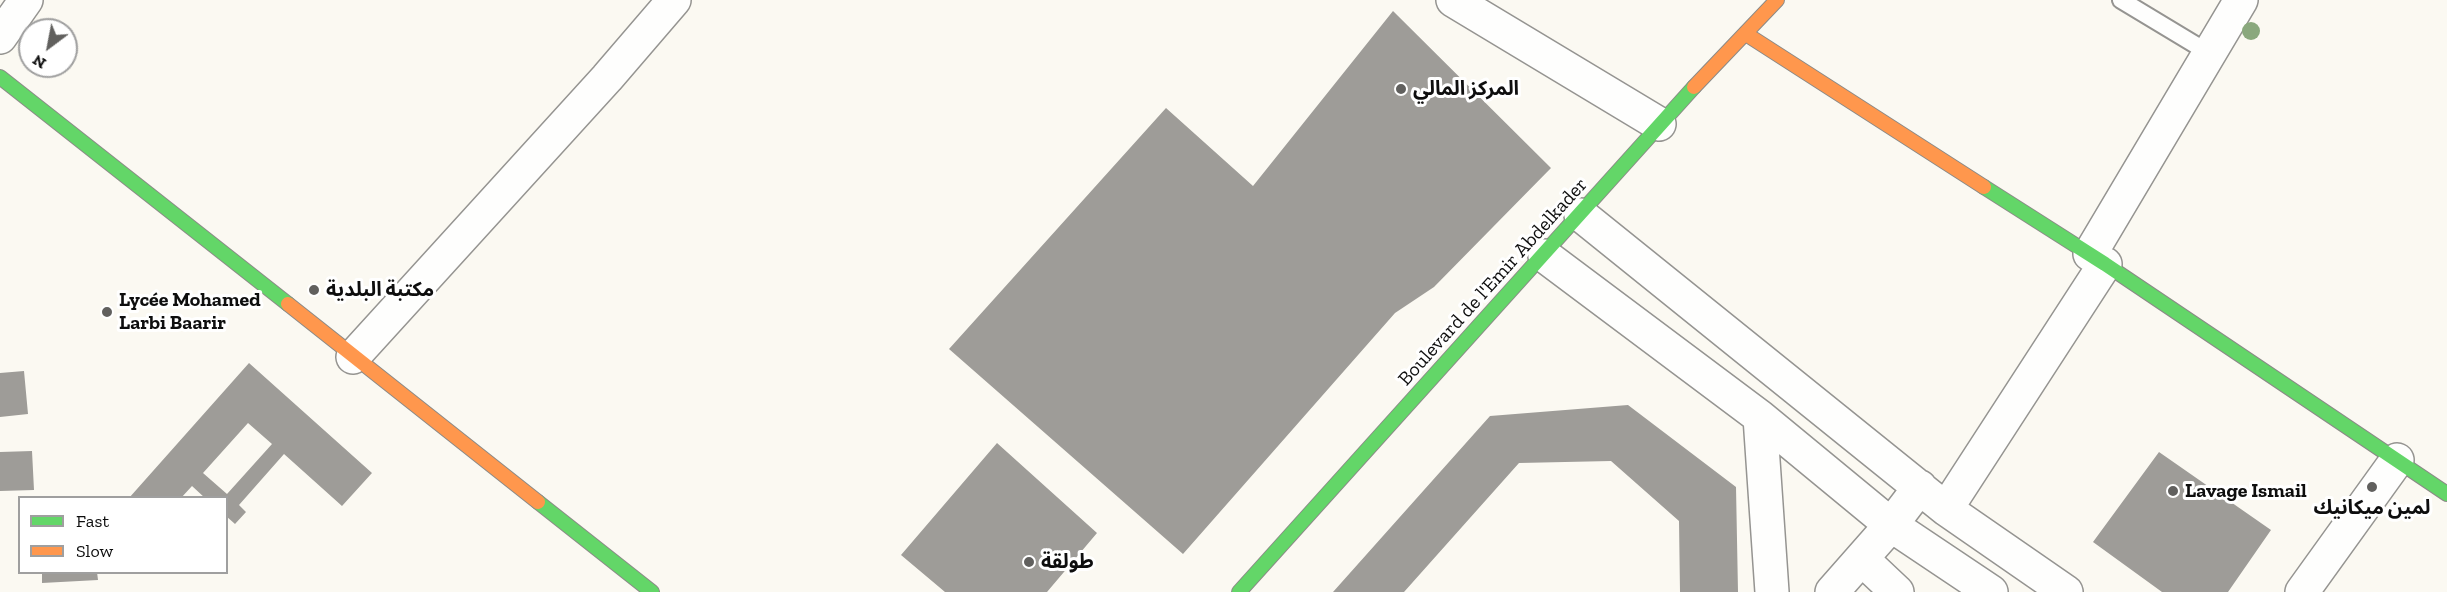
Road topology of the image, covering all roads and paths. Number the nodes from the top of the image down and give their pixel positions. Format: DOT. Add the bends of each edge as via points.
graph roads {
  1 [pos="26,0"];
  2 [pos="674,0"];
  3 [pos="1453,0"];
  4 [pos="1777,0"];
  5 [pos="2121,0"];
  6 [pos="2241,0"];
  7 [pos="1746,34"];
  8 [pos="0,37"];
  9 [pos="2209,53"];
  10 [pos="0,77"];
  11 [pos="1659,123"];
  12 [pos="1581,215"];
  13 [pos="1545,255"];
  14 [pos="2098,259"];
  15 [pos="353,357"];
  16 [pos="1760,417"];
  17 [pos="2397,460"];
  18 [pos="1920,487"];
  19 [pos="2447,494"];
  20 [pos="1946,508"];
  21 [pos="1892,525"];
  22 [pos="1862,559"];
  23 [pos="652,592"];
  24 [pos="1239,592"];
  25 [pos="1772,592"];
  26 [pos="1832,592"];
  27 [pos="1897,592"];
  28 [pos="1991,592"];
  29 [pos="2066,592"];
  30 [pos="2302,592"];
  1 -- 8 [label="street"];
  2 -- 15 [label="street" via="608,78"];
  3 -- 11 [label="street"];
  4 -- 7 [label="street, Boulevard de l'Emir Abdelkader"];
  5 -- 9 [label="lane"];
  6 -- 9 [label="street"];
  7 -- 11 [label="street, Boulevard de l'Emir Abdelkader"];
  7 -- 14 [label="street"];
  9 -- 14 [label="street"];
  10 -- 15 [label="street"];
  11 -- 12 [label="street, Boulevard de l'Emir Abdelkader"];
  12 -- 13 [label="street, Boulevard de l'Emir Abdelkader"];
  12 -- 18 [label="street"];
  13 -- 16 [label="street"];
  13 -- 24 [label="street, Boulevard de l'Emir Abdelkader"];
  14 -- 17 [label="street"];
  14 -- 20 [label="street"];
  15 -- 23 [label="street"];
  16 -- 21 [label="street"];
  16 -- 25 [label="street"];
  17 -- 19 [label="street"];
  17 -- 30 [label="street"];
  18 -- 20 [label="street"];
  18 -- 21 [label="street"];
  20 -- 29 [label="street"];
  21 -- 22 [label="street"];
  21 -- 28 [label="street"];
  22 -- 26 [label="street"];
  22 -- 27 [label="street"];
}
